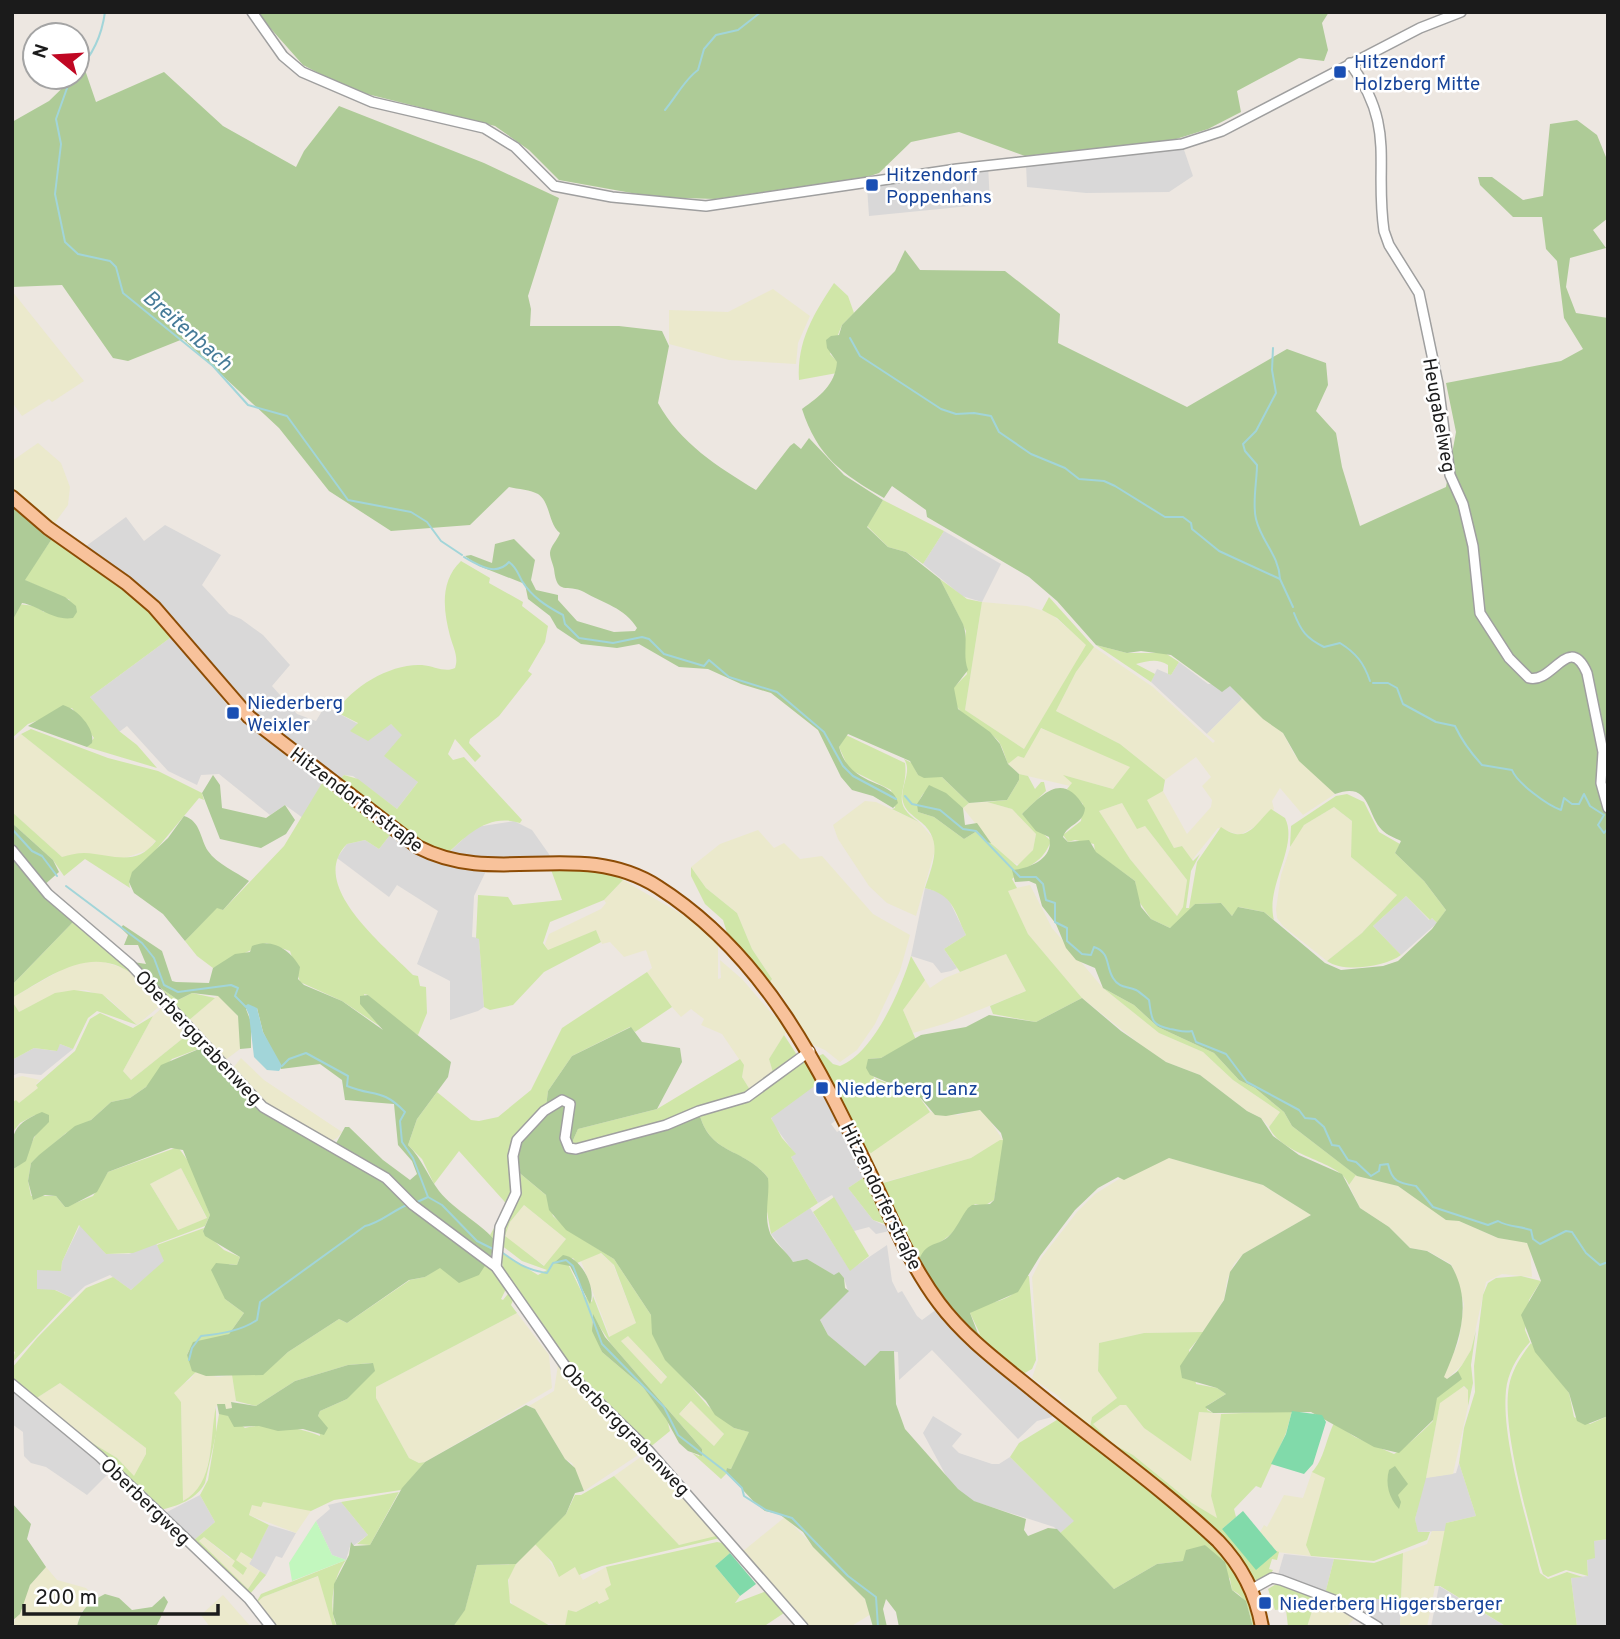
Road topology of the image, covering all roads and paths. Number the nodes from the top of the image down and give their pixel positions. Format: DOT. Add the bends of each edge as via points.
graph roads {
  1 [pos="252,12"];
  2 [pos="1461,12"];
  3 [pos="1350,63"];
  4 [pos="12,497"];
  5 [pos="1608,808"];
  6 [pos="12,850"];
  7 [pos="810,1051"];
  8 [pos="496,1267"];
  9 [pos="12,1384"];
  10 [pos="1252,1589"];
  11 [pos="271,1627"];
  12 [pos="803,1627"];
  13 [pos="1262,1627"];
  14 [pos="1378,1627"];
  1 -- 3 [label="street" via="283,56 302,72 372,103 484,128 515,147 554,186 706,206 957,169 1176,145 1222,131"];
  2 -- 3 [label="street"];
  3 -- 5 [label="street, Heugabelweg" via="1367,89 1380,124 1386,238 1419,293 1450,475 1464,504 1474,546 1479,613 1509,658 1529,678 1541,678 1564,659 1582,662 1603,752 1601,783"];
  4 -- 7 [label="main road, Hitzendorferstraße" via="139,593 240,709 399,834 426,851 465,864 587,862 624,870 649,882 692,912 733,950 776,999"];
  6 -- 8 [label="street, Oberberggrabenweg" via="48,894 131,965 263,1107 386,1178 413,1205"];
  7 -- 8 [label="street" via="747,1097 576,1149 565,1141 570,1104 555,1102 517,1140 513,1156 516,1193 500,1227"];
  7 -- 10 [label="main road, Hitzendorferstraße" via="911,1259 950,1317 1003,1367 1211,1534 1233,1557"];
  8 -- 12 [label="street, Oberberggrabenweg" via="573,1377 648,1450"];
  9 -- 11 [label="street, Oberbergweg" via="99,1455 249,1598"];
  10 -- 13 [label="main road, Hitzendorferstraße"];
  10 -- 14 [label="street" via="1272,1578 1281,1580 1334,1600"];
}
